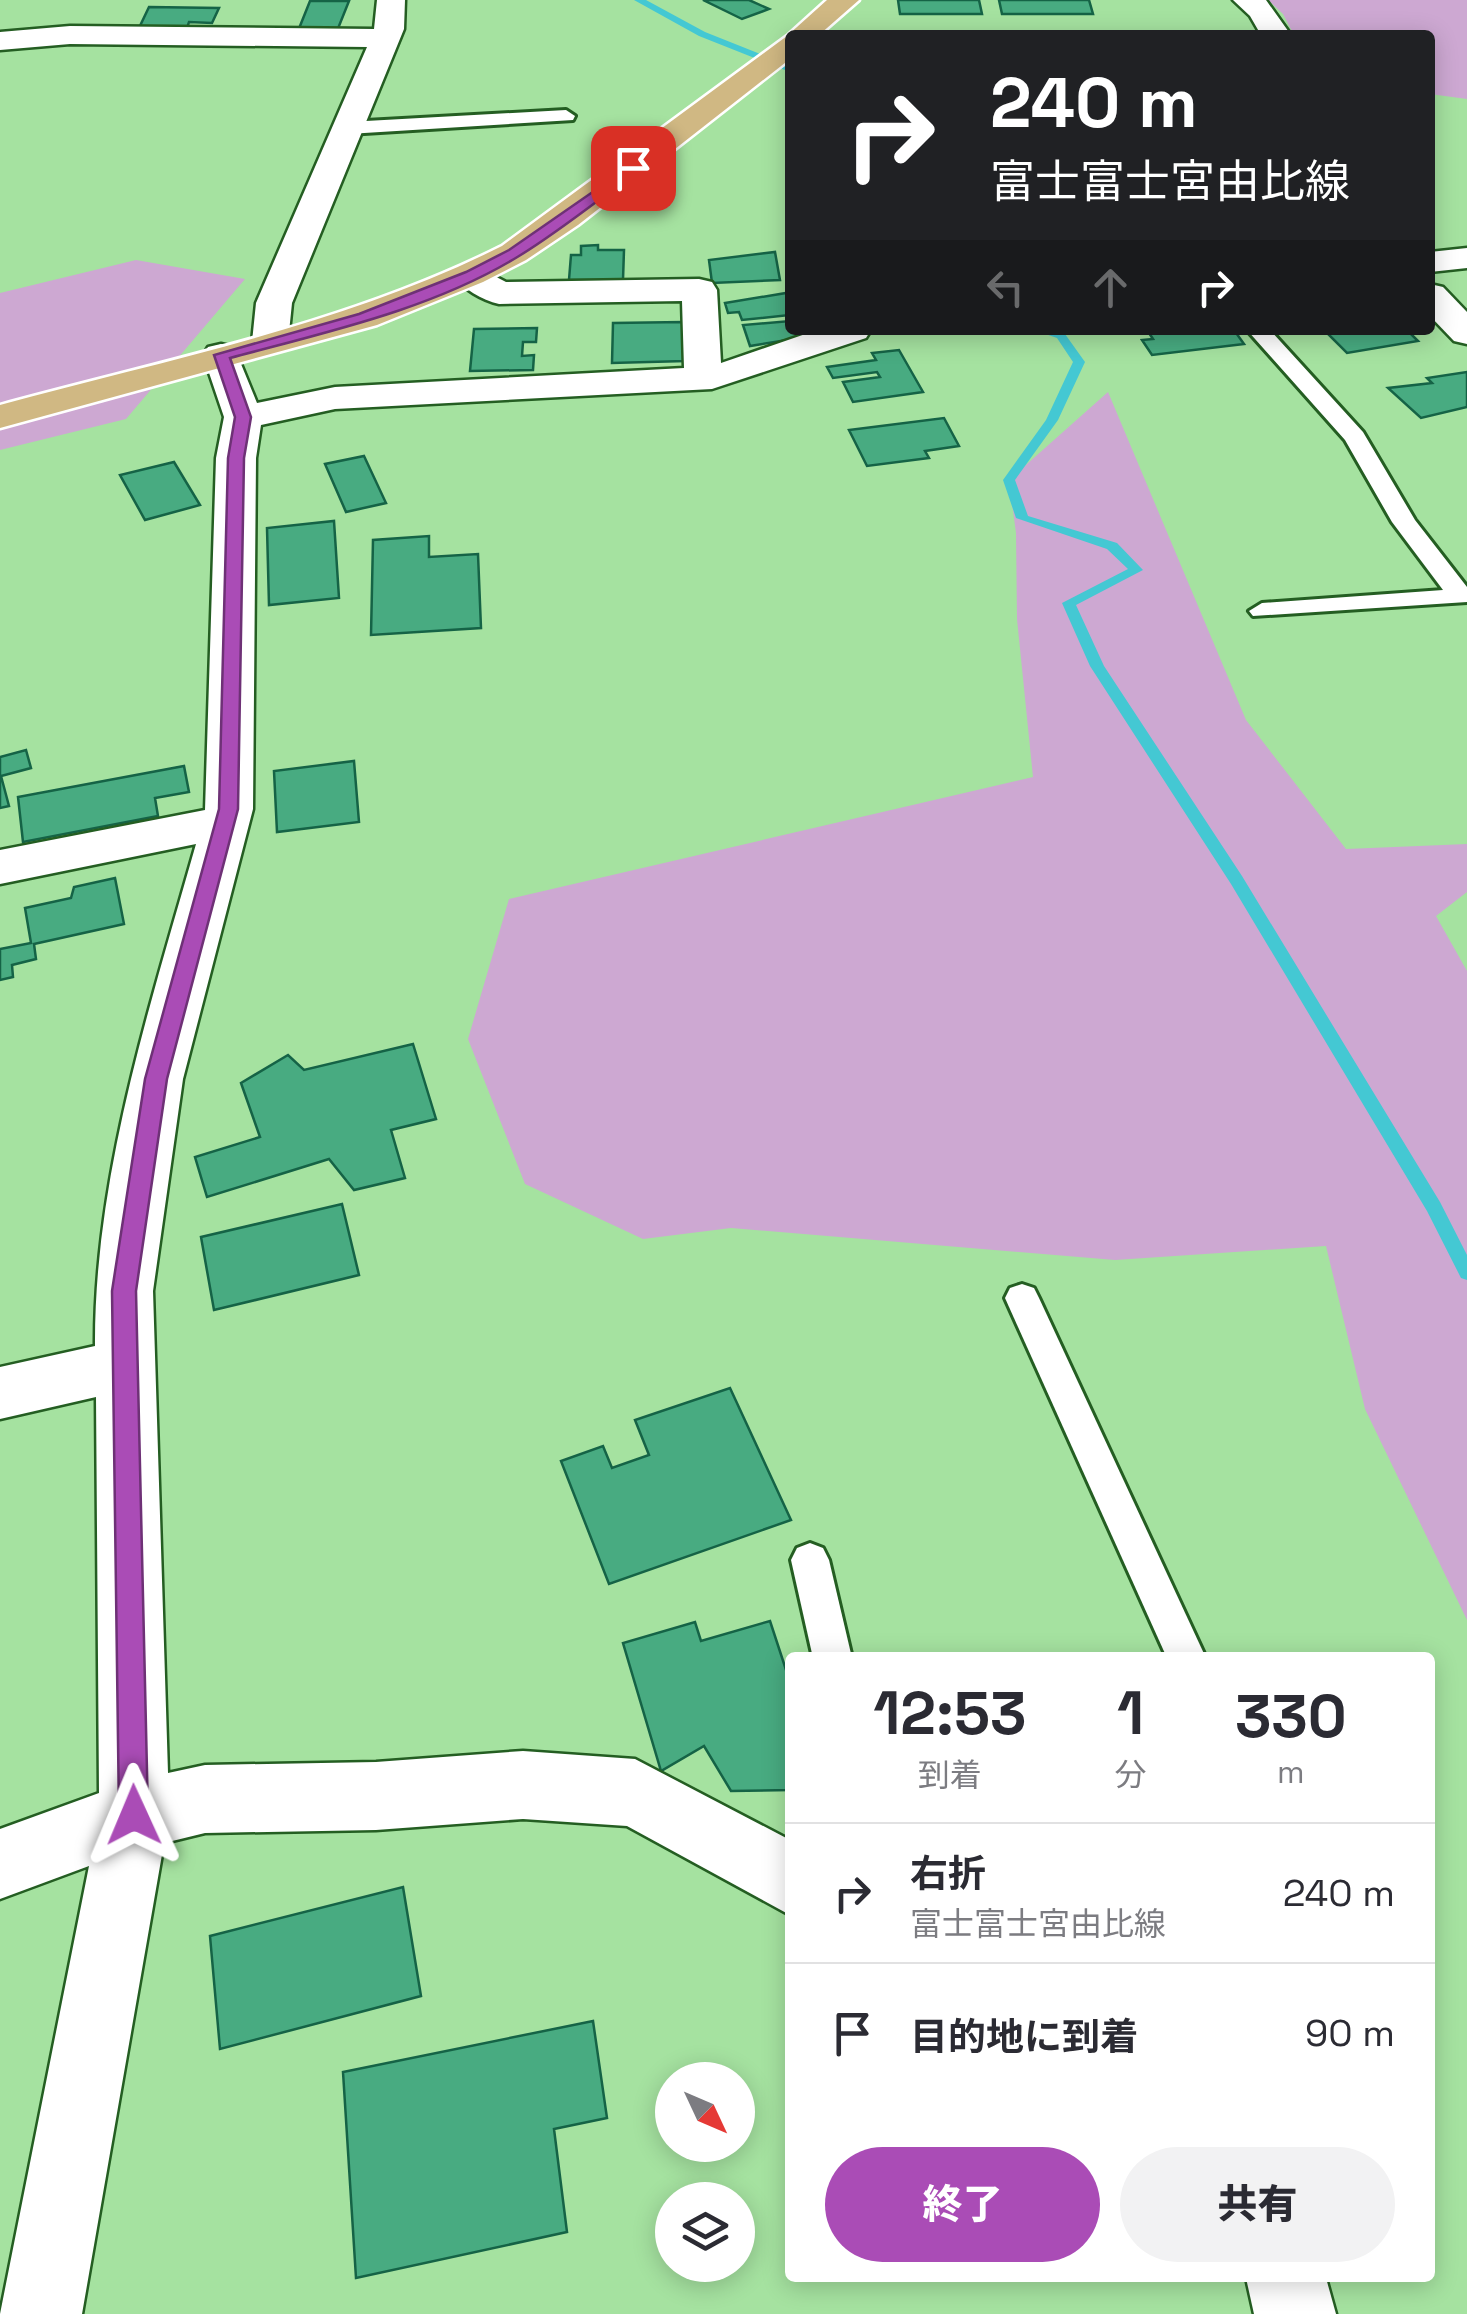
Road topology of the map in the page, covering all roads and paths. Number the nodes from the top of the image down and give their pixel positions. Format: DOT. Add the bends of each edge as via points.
graph roads {
  1 [pos="391,0"];
  2 [pos="845,0"];
  3 [pos="1246,0"];
  4 [pos="808,30"];
  5 [pos="1273,30"];
  6 [pos="382,38"];
  7 [pos="0,42"];
  8 [pos="783,50"];
  9 [pos="566,116"];
  10 [pos="348,128"];
  11 [pos="1467,258"];
  12 [pos="1435,261"];
  13 [pos="471,275"];
  14 [pos="1435,300"];
  15 [pos="1467,332"];
  16 [pos="837,335"];
  17 [pos="1263,335"];
  18 [pos="246,348"];
  19 [pos="703,375"];
  20 [pos="0,417"];
  21 [pos="243,417"];
  22 [pos="1262,610"];
  23 [pos="225,822"];
  24 [pos="0,867"];
  25 [pos="1022,1298"];
  26 [pos="126,1366"];
  27 [pos="0,1393"];
  28 [pos="810,1560"];
  29 [pos="833,1652"];
  30 [pos="1184,1652"];
  31 [pos="134,1815"];
  32 [pos="0,1864"];
  33 [pos="785,1877"];
  34 [pos="1287,2282"];
  35 [pos="41,2314"];
  36 [pos="1296,2314"];
  1 -- 6 [label="street"];
  2 -- 4 [label="main road"];
  3 -- 5 [label="street"];
  6 -- 7 [label="street" via="70,35"];
  6 -- 10 [label="street"];
  8 -- 13 [label="main road" via="566,218"];
  9 -- 10 [label="lane"];
  10 -- 18 [label="street" via="274,303"];
  11 -- 12 [label="street"];
  13 -- 18 [label="main road" via="364,317"];
  13 -- 19 [label="street" via="499,292 699,290"];
  14 -- 15 [label="street"];
  16 -- 19 [label="street" via="712,378"];
  17 -- 22 [label="lane" via="1355,437 1404,522 1460,596"];
  18 -- 20 [label="main road"];
  18 -- 21 [label="street"];
  19 -- 21 [label="street" via="336,398"];
  21 -- 23 [label="street" via="236,458"];
  23 -- 24 [label="street"];
  23 -- 26 [label="street" via="156,1079 124,1291"];
  25 -- 30 [label="lane"];
  26 -- 27 [label="street"];
  26 -- 31 [label="street"];
  28 -- 29 [label="lane"];
  31 -- 32 [label="street"];
  31 -- 33 [label="street" via="205,1799 376,1796 523,1784 635,1793"];
  31 -- 35 [label="street"];
  34 -- 36 [label="street"];
}
